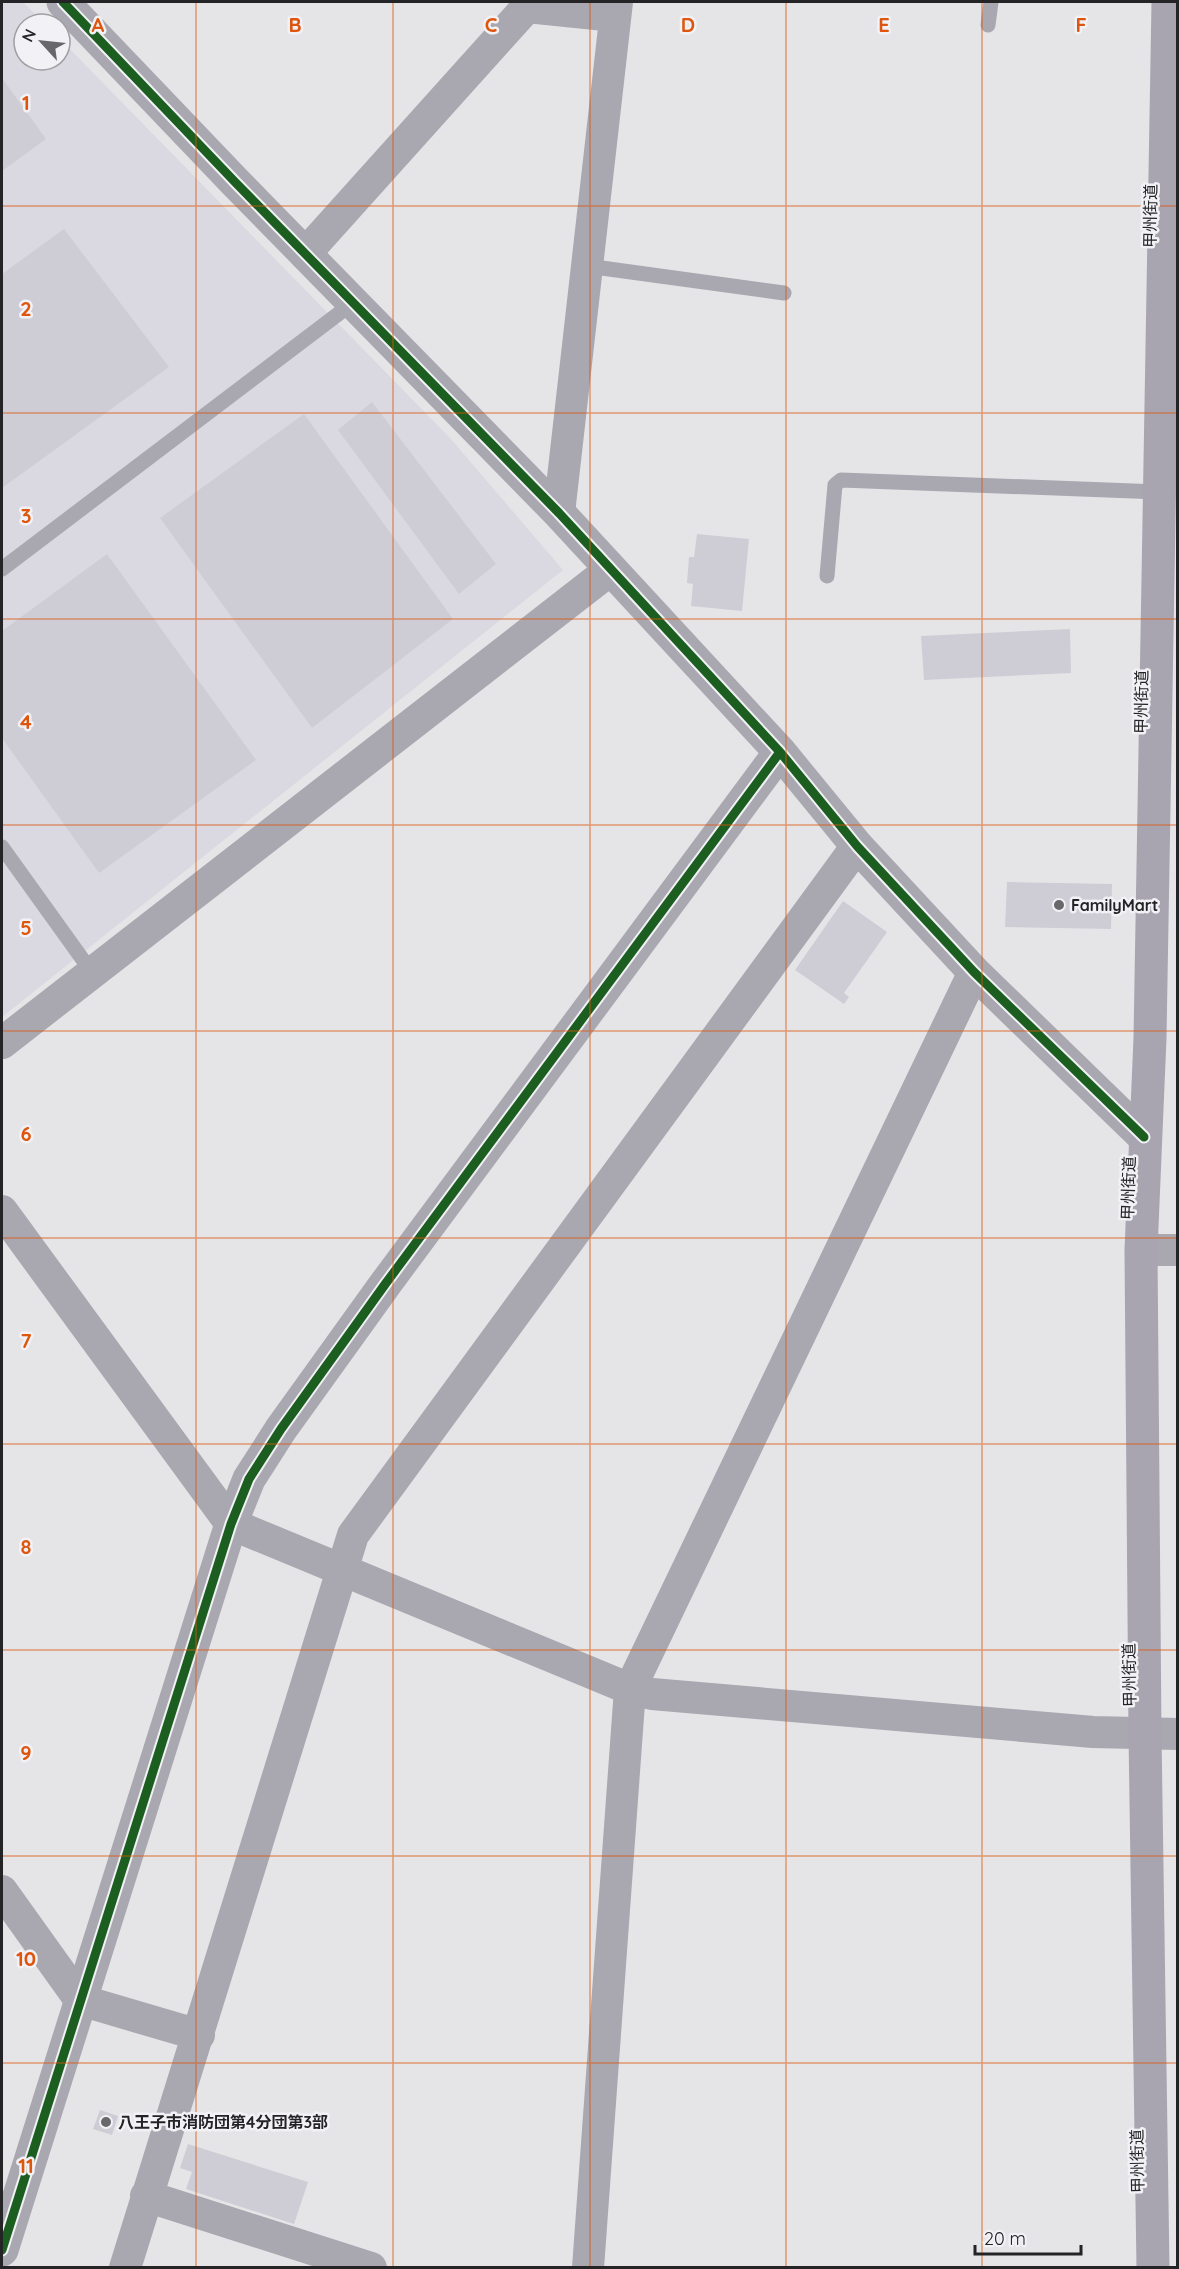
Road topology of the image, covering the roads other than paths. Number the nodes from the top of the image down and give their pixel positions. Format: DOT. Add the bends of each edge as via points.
graph roads {
  1 [pos="63,2"];
  2 [pos="991,2"];
  3 [pos="1168,2"];
  4 [pos="616,9"];
  5 [pos="988,25"];
  6 [pos="305,254"];
  7 [pos="587,266"];
  8 [pos="784,293"];
  9 [pos="354,303"];
  10 [pos="1166,472"];
  11 [pos="559,513"];
  12 [pos="2,569"];
  13 [pos="610,570"];
  14 [pos="827,576"];
  15 [pos="780,752"];
  16 [pos="857,846"];
  17 [pos="2,847"];
  18 [pos="91,971"];
  19 [pos="974,972"];
  20 [pos="2,1043"];
  21 [pos="1144,1137"];
  22 [pos="2,1211"];
  23 [pos="1141,1250"];
  24 [pos="1178,1250"];
  25 [pos="231,1524"];
  26 [pos="342,1570"];
  27 [pos="630,1689"];
  28 [pos="1145,1734"];
  29 [pos="1178,1734"];
  30 [pos="2,1891"];
  31 [pos="80,2000"];
  32 [pos="199,2035"];
  33 [pos="146,2196"];
  34 [pos="2,2250"];
  35 [pos="125,2268"];
  36 [pos="370,2268"];
  37 [pos="588,2268"];
  38 [pos="1154,2268"];
  1 -- 6 [label="street"];
  2 -- 5 [label="lane"];
  3 -- 10 [label="main road, 甲州街道"];
  4 -- 6 [label="street" via="527,7"];
  4 -- 7 [label="street"];
  6 -- 9 [label="street"];
  7 -- 8 [label="lane"];
  7 -- 11 [label="street"];
  9 -- 11 [label="street"];
  9 -- 12 [label="lane"];
  10 -- 14 [label="lane" via="841,480 835,485"];
  10 -- 21 [label="main road, 甲州街道"];
  11 -- 13 [label="street"];
  13 -- 15 [label="street"];
  13 -- 18 [label="street"];
  15 -- 16 [label="street"];
  15 -- 25 [label="street" via="281,1429 249,1479"];
  16 -- 19 [label="street"];
  16 -- 26 [label="street" via="353,1535"];
  17 -- 18 [label="lane"];
  18 -- 20 [label="street"];
  19 -- 21 [label="street"];
  19 -- 27 [label="street"];
  21 -- 23 [label="main road, 甲州街道"];
  22 -- 25 [label="street"];
  23 -- 24 [label="street"];
  23 -- 28 [label="main road, 甲州街道"];
  25 -- 26 [label="street"];
  25 -- 31 [label="street"];
  26 -- 27 [label="street"];
  26 -- 32 [label="street"];
  27 -- 28 [label="street" via="675,1696"];
  27 -- 37 [label="street"];
  28 -- 29 [label="street"];
  28 -- 38 [label="main road, 甲州街道"];
  30 -- 31 [label="street"];
  31 -- 32 [label="street"];
  31 -- 34 [label="street"];
  32 -- 33 [label="street"];
  33 -- 35 [label="street"];
  33 -- 36 [label="street"];
}
